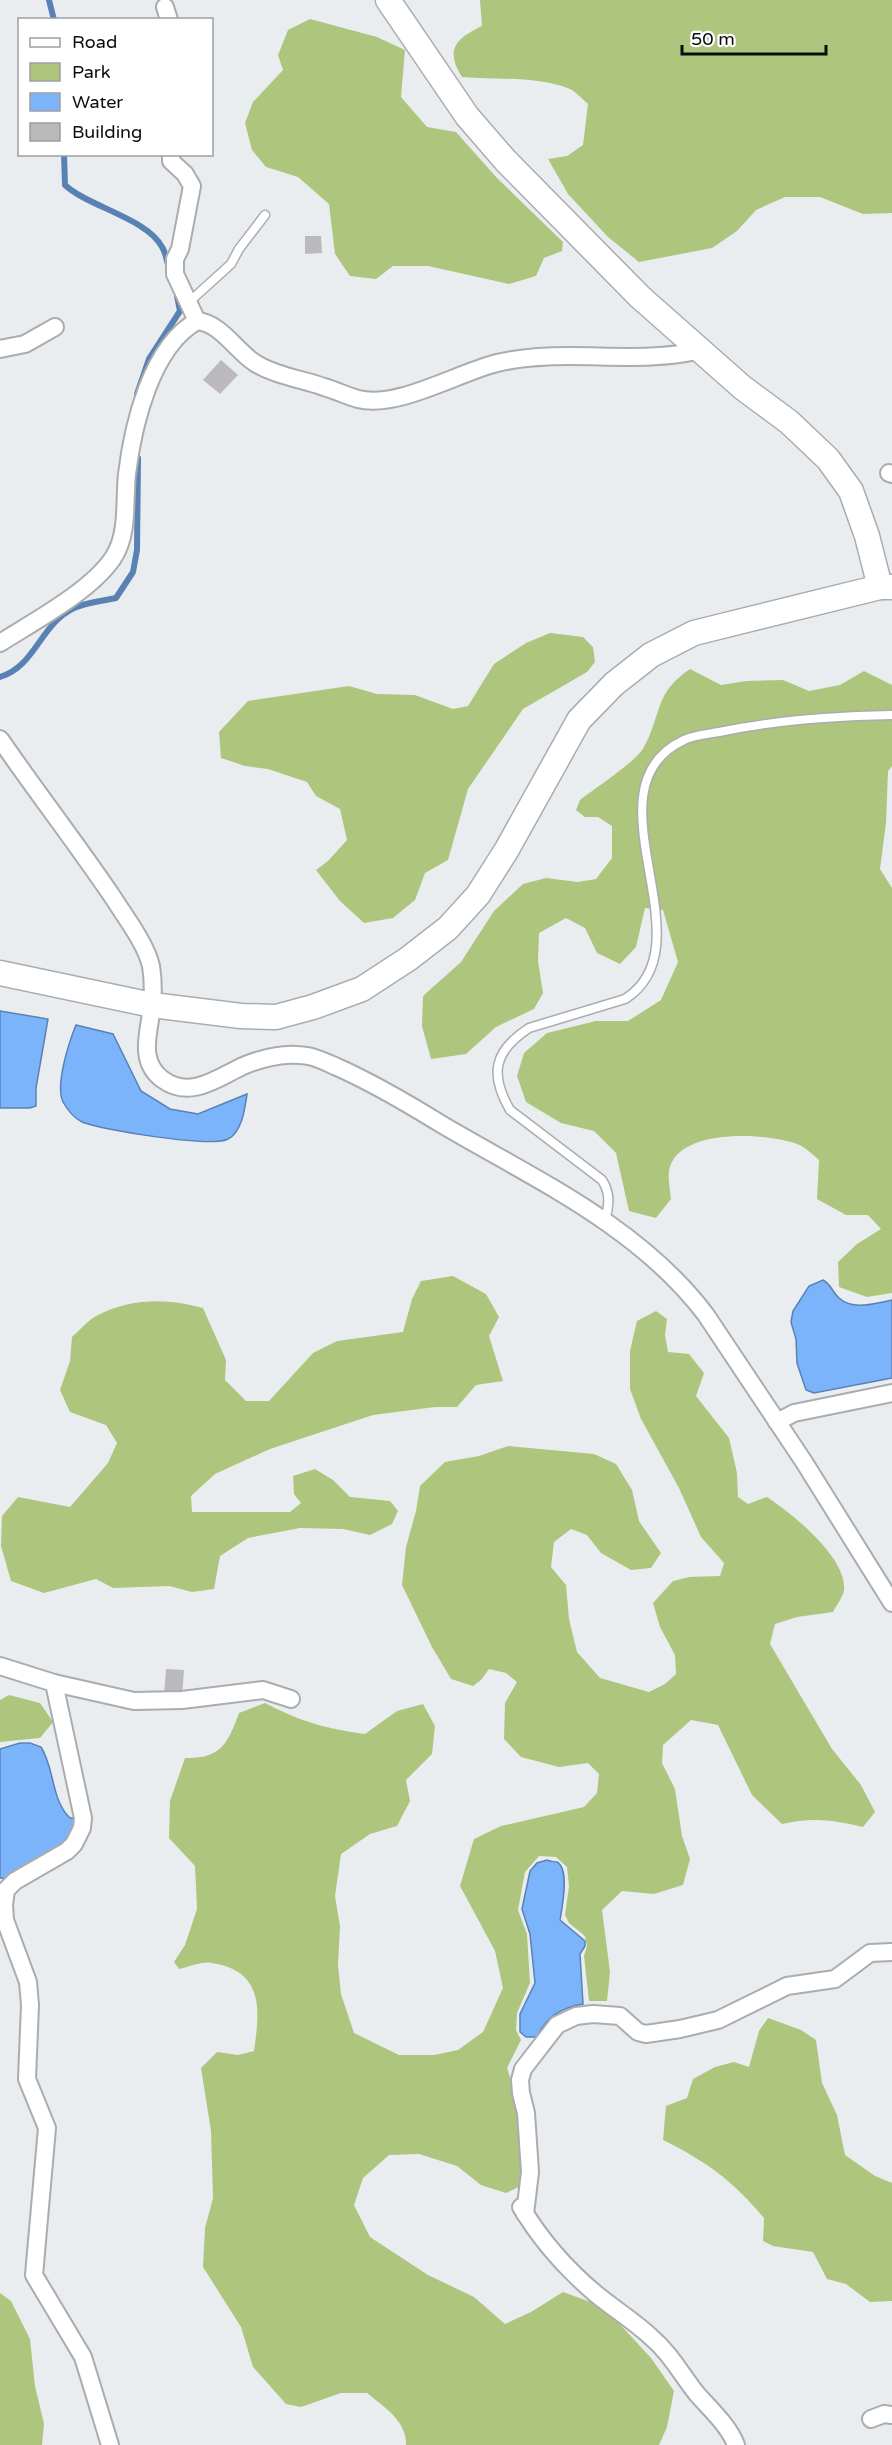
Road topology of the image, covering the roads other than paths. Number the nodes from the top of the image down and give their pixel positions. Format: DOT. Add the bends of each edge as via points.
graph roads {
  1 [pos="388,0"];
  2 [pos="171,156"];
  3 [pos="265,215"];
  4 [pos="189,302"];
  5 [pos="197,321"];
  6 [pos="55,327"];
  7 [pos="0,349"];
  8 [pos="701,351"];
  9 [pos="886,587"];
  10 [pos="0,643"];
  11 [pos="892,715"];
  12 [pos="0,739"];
  13 [pos="0,973"];
  14 [pos="152,1005"];
  15 [pos="605,1221"];
  16 [pos="892,1394"];
  17 [pos="777,1422"];
  18 [pos="892,1603"];
  19 [pos="0,1666"];
  20 [pos="54,1683"];
  21 [pos="291,1699"];
  22 [pos="892,1952"];
  23 [pos="892,2415"];
  24 [pos="871,2419"];
  25 [pos="110,2445"];
  26 [pos="736,2445"];
  1 -- 8 [label="main road" via="467,116 498,151 633,289"];
  2 -- 4 [label="street" via="192,186 175,259 175,274"];
  3 -- 4 [label="lane" via="231,264"];
  4 -- 5 [label="street"];
  5 -- 8 [label="street" via="209,323 256,363 357,399 376,402 527,357 644,358"];
  5 -- 10 [label="street" via="171,345 149,385 131,451 122,537 113,558 87,584"];
  6 -- 7 [label="street" via="25,344"];
  8 -- 9 [label="main road" via="828,459 851,491"];
  9 -- 14 [label="main road" via="694,633 651,655 614,684 579,720 478,895 448,928 362,989 276,1017"];
  11 -- 15 [label="lane" via="755,724 685,739 667,750 652,769 645,783 642,806 655,921 653,966 638,991 625,999 529,1028 516,1037 498,1065 496,1081 510,1110 602,1180 609,1202"];
  12 -- 14 [label="street" via="74,839 135,931 150,965"];
  13 -- 14 [label="main road"];
  14 -- 15 [label="street" via="145,1047 151,1066 162,1079 194,1088 284,1053 311,1056 369,1081"];
  15 -- 17 [label="street" via="645,1251 691,1296"];
  16 -- 17 [label="street" via="794,1413"];
  17 -- 18 [label="street"];
  19 -- 20 [label="street"];
  20 -- 21 [label="street" via="134,1701 182,1700 263,1690"];
  20 -- 25 [label="street" via="81,1806 82,1828 67,1851 6,1890 5,1920 28,1982 27,2079 47,2128 34,2276 83,2357"];
  22 -- 26 [label="street" via="870,1953 835,1979 787,1986 718,2020 690,2027 646,2034 620,2016 576,2016 557,2025 523,2069 520,2080 530,2172 523,2210 540,2239 564,2265 665,2351"];
  23 -- 24 [label="street"];
}
